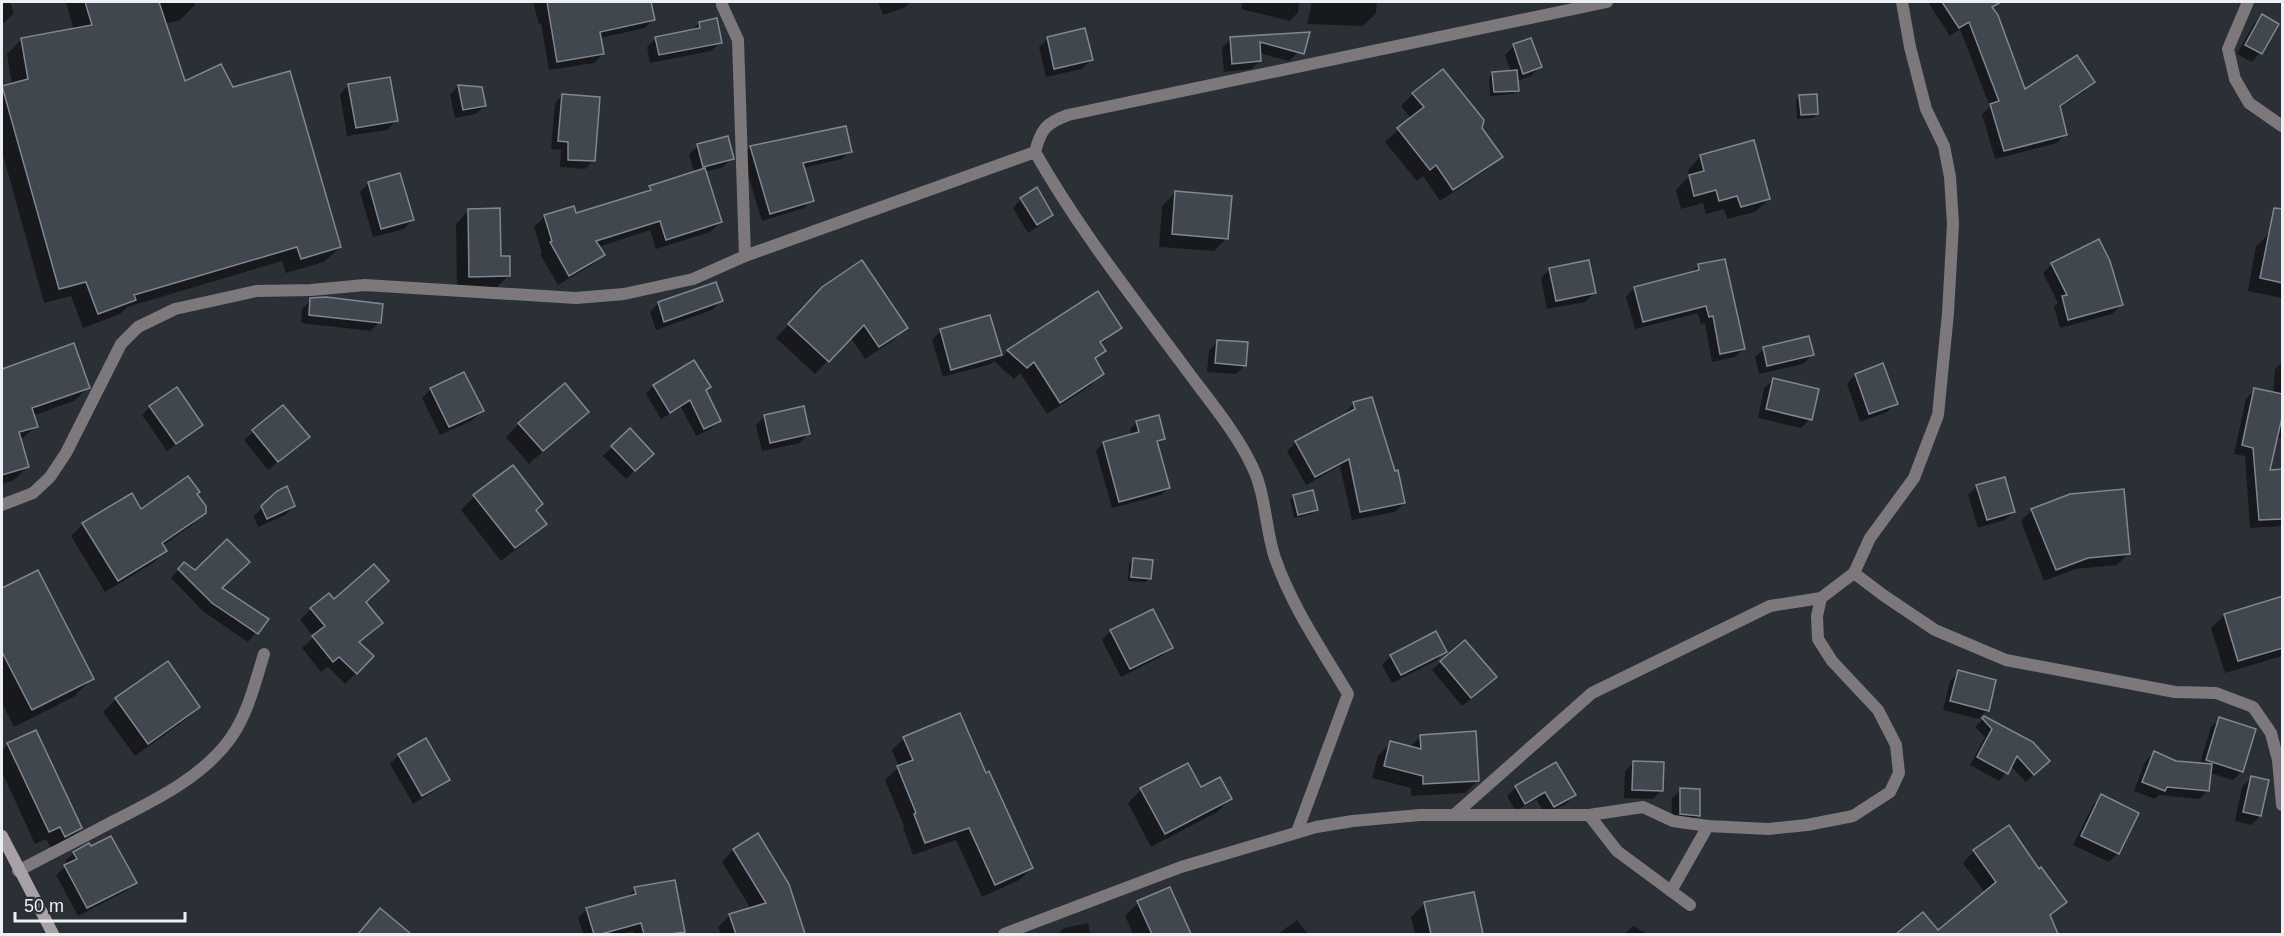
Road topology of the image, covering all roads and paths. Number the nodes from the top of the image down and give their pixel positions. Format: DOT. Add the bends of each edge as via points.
graph roads {
  1 [pos="722,2"];
  2 [pos="1607,2"];
  3 [pos="1902,2"];
  4 [pos="2248,2"];
  5 [pos="2283,126"];
  6 [pos="1035,152"];
  7 [pos="745,256"];
  8 [pos="2,505"];
  9 [pos="1854,573"];
  10 [pos="1821,598"];
  11 [pos="264,654"];
  12 [pos="2283,805"];
  13 [pos="1454,815"];
  14 [pos="1589,815"];
  15 [pos="1708,826"];
  16 [pos="1297,832"];
  17 [pos="2,836"];
  18 [pos="18,871"];
  19 [pos="1671,891"];
  20 [pos="1690,905"];
  21 [pos="53,934"];
  22 [pos="1004,934"];
  1 -- 7 [label="street" via="738,40"];
  2 -- 6 [label="street" via="1068,114 1053,120 1040,133"];
  3 -- 9 [label="street" via="1926,109 1944,146 1950,177 1953,224 1948,313 1938,415 1914,478 1870,538"];
  4 -- 5 [label="street" via="2228,49 2235,79 2249,104"];
  6 -- 7 [label="street"];
  6 -- 16 [label="street" via="1063,201 1234,435 1253,467 1275,557 1289,592 1348,694"];
  7 -- 8 [label="street" via="693,279 624,294 576,298 365,285 256,291 175,309 138,327 122,344 50,477 33,493"];
  9 -- 10 [label="street"];
  9 -- 12 [label="street" via="1935,630 2006,660 2175,692 2216,693 2253,707 2271,733"];
  10 -- 13 [label="street" via="1770,606 1592,693"];
  10 -- 15 [label="street" via="1818,639 1832,661 1878,710 1896,745 1899,773 1890,792 1852,816 1807,825 1768,830"];
  11 -- 18 [label="street" via="240,721 222,750 203,767 176,787"];
  13 -- 14 [label="street"];
  13 -- 16 [label="street" via="1353,821"];
  14 -- 15 [label="street" via="1643,807 1673,821"];
  14 -- 19 [label="street" via="1617,850"];
  15 -- 19 [label="street"];
  16 -- 22 [label="street" via="1181,867"];
  17 -- 18 [label="main road"];
  18 -- 21 [label="main road"];
  19 -- 20 [label="street"];
}
